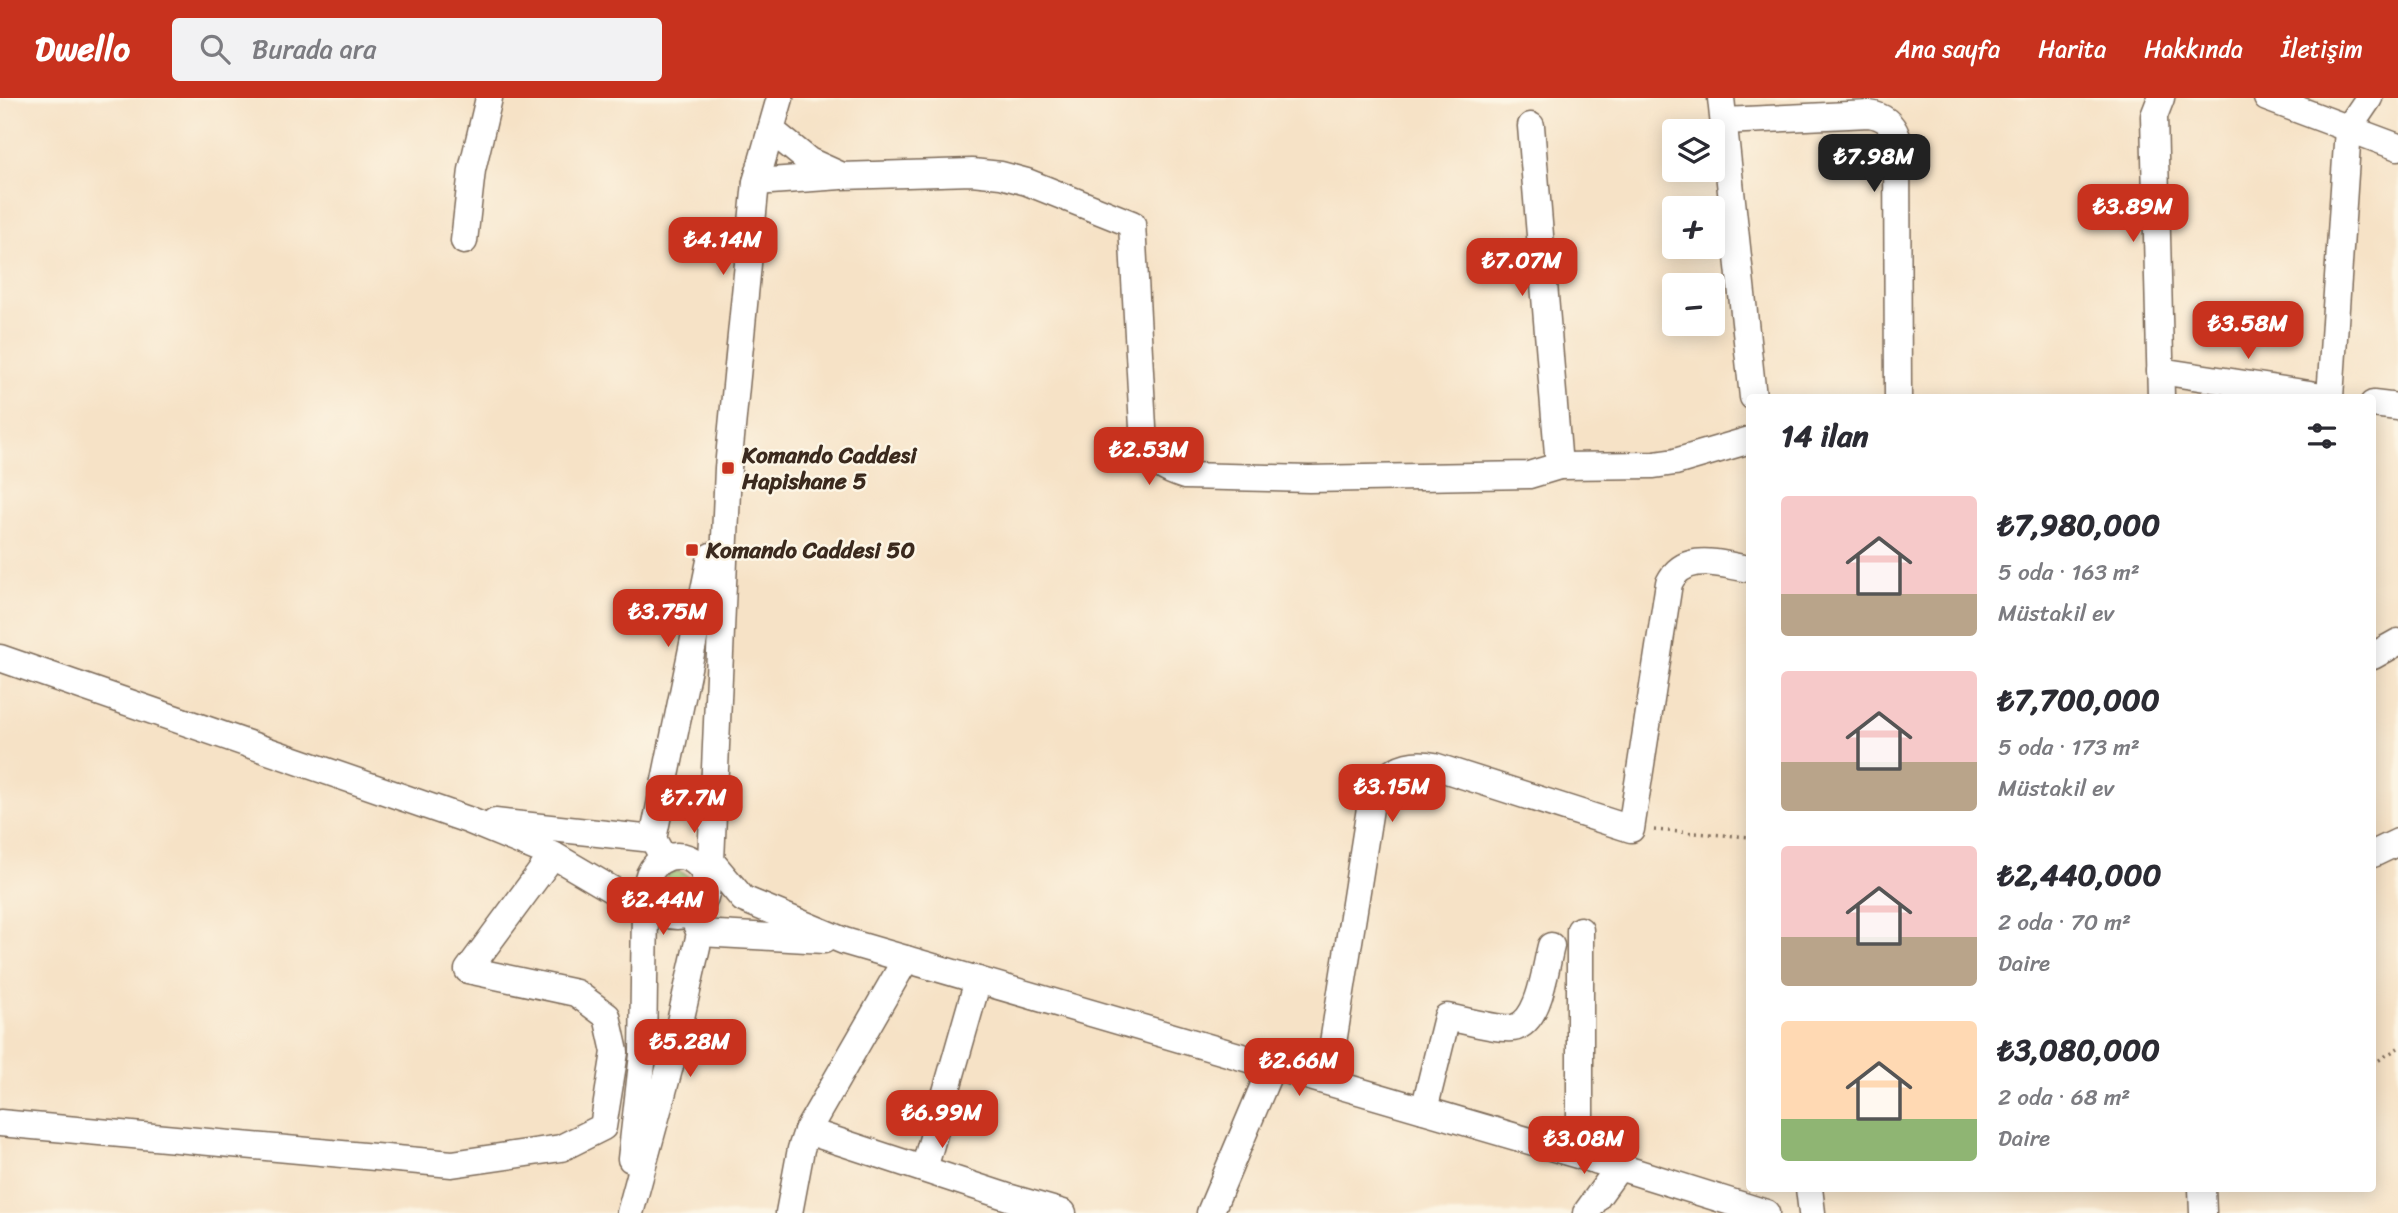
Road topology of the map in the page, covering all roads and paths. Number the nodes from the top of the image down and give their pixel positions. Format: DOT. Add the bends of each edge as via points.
graph roads {
  1 [pos="489,98"];
  2 [pos="780,98"];
  3 [pos="2161,98"];
  4 [pos="2267,98"];
  5 [pos="2369,98"];
  6 [pos="1723,110"];
  7 [pos="1531,126"];
  8 [pos="2348,128"];
  9 [pos="771,130"];
  10 [pos="2398,147"];
  11 [pos="842,176"];
  12 [pos="756,182"];
  13 [pos="464,241"];
  14 [pos="2155,390"];
  15 [pos="1754,394"];
  16 [pos="1898,394"];
  17 [pos="2254,394"];
  18 [pos="2329,394"];
  19 [pos="2376,404"];
  20 [pos="2398,407"];
  21 [pos="1746,441"];
  22 [pos="1559,466"];
  23 [pos="728,468"];
  24 [pos="1746,568"];
  25 [pos="2398,642"];
  26 [pos="2376,654"];
  27 [pos="0,658"];
  28 [pos="468,820"];
  29 [pos="1631,829"];
  30 [pos="1746,836"];
  31 [pos="2398,842"];
  32 [pos="659,849"];
  33 [pos="2376,853"];
  34 [pos="553,855"];
  35 [pos="708,867"];
  36 [pos="649,906"];
  37 [pos="695,923"];
  38 [pos="1580,930"];
  39 [pos="844,941"];
  40 [pos="1551,946"];
  41 [pos="906,959"];
  42 [pos="978,980"];
  43 [pos="2398,1048"];
  44 [pos="2376,1061"];
  45 [pos="1272,1066"];
  46 [pos="1327,1081"];
  47 [pos="1424,1110"];
  48 [pos="0,1123"];
  49 [pos="807,1130"];
  50 [pos="1580,1156"];
  51 [pos="1619,1167"];
  52 [pos="924,1169"];
  53 [pos="1809,1192"];
  54 [pos="2202,1192"];
  55 [pos="1009,1206"];
  56 [pos="624,1213"];
  57 [pos="630,1213"];
  58 [pos="789,1213"];
  59 [pos="1063,1213"];
  60 [pos="1210,1213"];
  61 [pos="1586,1213"];
  62 [pos="1766,1213"];
  63 [pos="1812,1213"];
  64 [pos="2203,1213"];
  1 -- 13 [label="street" via="472,170"];
  2 -- 9 [label="street"];
  3 -- 14 [label="street" via="2154,116"];
  4 -- 8 [label="street"];
  5 -- 8 [label="street"];
  6 -- 15 [label="street"];
  6 -- 16 [label="street" via="1869,114 1894,128"];
  7 -- 22 [label="street"];
  8 -- 10 [label="street"];
  8 -- 18 [label="street"];
  9 -- 11 [label="street" via="802,156"];
  9 -- 12 [label="street"];
  11 -- 12 [label="street"];
  11 -- 22 [label="street" via="1001,175 1132,224 1144,446 1167,471 1185,476 1309,479 1528,475"];
  12 -- 23 [label="street"];
  14 -- 17 [label="street"];
  19 -- 20 [label="street"];
  21 -- 22 [label="street" via="1654,465"];
  23 -- 32 [label="street"];
  23 -- 35 [label="street"];
  24 -- 29 [label="street" via="1689,563 1668,583"];
  25 -- 26 [label="street"];
  27 -- 28 [label="street"];
  28 -- 32 [label="street"];
  28 -- 34 [label="street"];
  29 -- 30 [label="path"];
  29 -- 46 [label="street" via="1434,766 1406,766 1385,778 1371,802"];
  31 -- 33 [label="street"];
  32 -- 35 [label="street"];
  32 -- 36 [label="street" via="648,881"];
  34 -- 36 [label="street"];
  34 -- 48 [label="street" via="468,970 576,993 607,1016 615,1052 603,1127 561,1148 452,1164"];
  35 -- 37 [label="street" via="707,891"];
  35 -- 39 [label="street" via="743,899"];
  36 -- 37 [label="street"];
  36 -- 56 [label="street" via="643,1055"];
  37 -- 39 [label="street"];
  37 -- 57 [label="street" via="671,1062"];
  38 -- 50 [label="street"];
  39 -- 41 [label="street"];
  40 -- 47 [label="street" via="1536,1006 1525,1022 1510,1028 1447,1017"];
  41 -- 42 [label="street"];
  41 -- 49 [label="street"];
  42 -- 45 [label="street"];
  42 -- 52 [label="street"];
  43 -- 44 [label="path"];
  45 -- 46 [label="street"];
  45 -- 60 [label="street"];
  46 -- 47 [label="street"];
  47 -- 50 [label="street"];
  49 -- 52 [label="street"];
  49 -- 58 [label="street"];
  50 -- 51 [label="street"];
  51 -- 61 [label="street"];
  51 -- 62 [label="street"];
  52 -- 55 [label="street"];
  53 -- 63 [label="street"];
  54 -- 64 [label="street"];
  55 -- 59 [label="street"];
}
